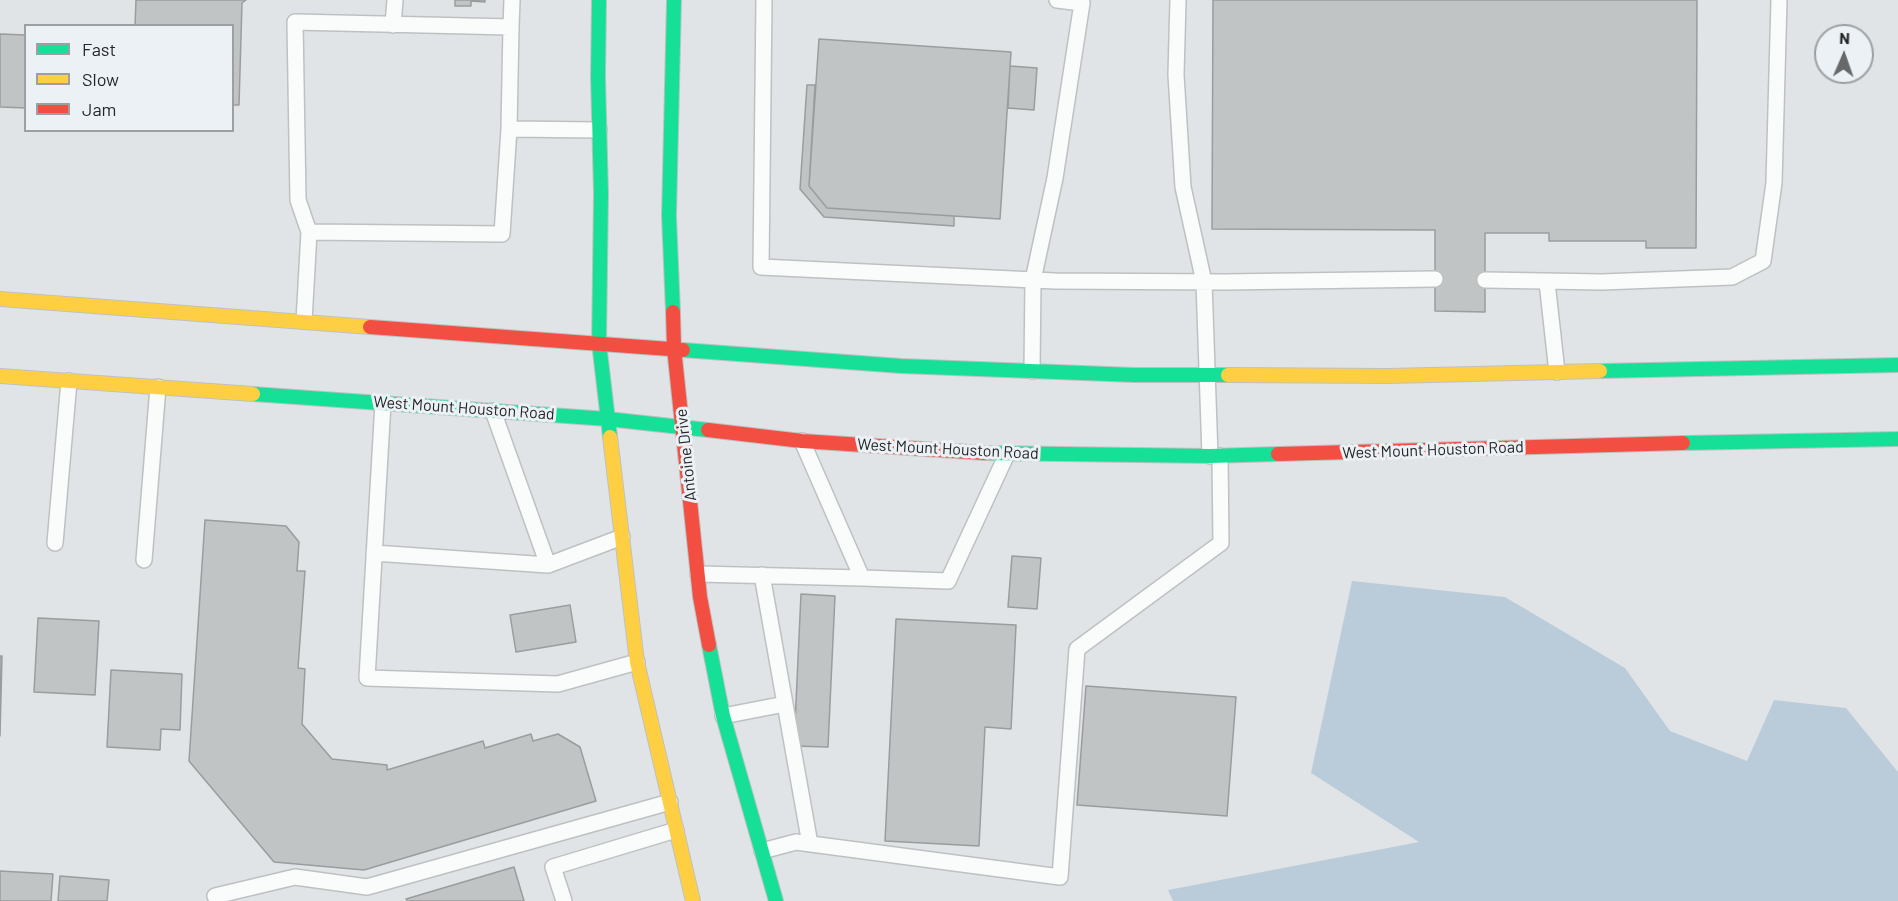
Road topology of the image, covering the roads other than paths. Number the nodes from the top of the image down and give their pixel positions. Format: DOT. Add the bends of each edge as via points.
graph roads {
  1 [pos="395,0"];
  2 [pos="512,0"];
  3 [pos="599,0"];
  4 [pos="675,0"];
  5 [pos="764,0"];
  6 [pos="1057,0"];
  7 [pos="1178,0"];
  8 [pos="1779,0"];
  9 [pos="393,25"];
  10 [pos="512,27"];
  11 [pos="509,129"];
  12 [pos="599,130"];
  13 [pos="309,232"];
  14 [pos="1435,279"];
  15 [pos="1033,280"];
  16 [pos="1485,280"];
  17 [pos="1204,282"];
  18 [pos="1547,282"];
  19 [pos="0,299"];
  20 [pos="304,321"];
  21 [pos="599,343"];
  22 [pos="674,348"];
  23 [pos="1898,365"];
  24 [pos="1032,371"];
  25 [pos="1557,372"];
  26 [pos="1207,375"];
  27 [pos="0,376"];
  28 [pos="69,381"];
  29 [pos="158,387"];
  30 [pos="383,403"];
  31 [pos="493,411"];
  32 [pos="608,418"];
  33 [pos="684,428"];
  34 [pos="1898,439"];
  35 [pos="802,441"];
  36 [pos="1007,454"];
  37 [pos="1215,456"];
  38 [pos="622,537"];
  39 [pos="55,543"];
  40 [pos="374,553"];
  41 [pos="144,560"];
  42 [pos="548,565"];
  43 [pos="698,574"];
  44 [pos="762,575"];
  45 [pos="862,578"];
  46 [pos="637,663"];
  47 [pos="785,704"];
  48 [pos="723,716"];
  49 [pos="669,802"];
  50 [pos="676,830"];
  51 [pos="810,844"];
  52 [pos="762,851"];
  53 [pos="215,896"];
  54 [pos="772,900"];
  55 [pos="564,901"];
  56 [pos="693,901"];
  1 -- 9 [label="lane"];
  2 -- 10 [label="lane"];
  3 -- 12 [label="main road"];
  4 -- 22 [label="main road, Antoine Drive" via="669,216"];
  5 -- 15 [label="lane" via="761,267"];
  6 -- 15 [label="lane" via="1082,3 1055,178"];
  7 -- 17 [label="lane" via="1176,75 1184,187"];
  8 -- 18 [label="lane" via="1774,183 1763,261 1732,277"];
  9 -- 10 [label="lane"];
  9 -- 13 [label="lane" via="295,22 298,200"];
  10 -- 11 [label="lane"];
  11 -- 12 [label="lane"];
  11 -- 13 [label="lane" via="502,234"];
  12 -- 21 [label="main road"];
  13 -- 20 [label="lane"];
  14 -- 17 [label="lane"];
  15 -- 17 [label="lane"];
  15 -- 24 [label="lane"];
  16 -- 18 [label="lane"];
  17 -- 26 [label="lane"];
  18 -- 25 [label="lane"];
  19 -- 20 [label="main road"];
  20 -- 21 [label="main road"];
  21 -- 22 [label="main road"];
  21 -- 32 [label="main road"];
  22 -- 24 [label="main road" via="901,366"];
  22 -- 33 [label="main road, Antoine Drive"];
  23 -- 25 [label="main road"];
  24 -- 26 [label="main road"];
  25 -- 26 [label="main road"];
  26 -- 37 [label="lane"];
  27 -- 28 [label="main road, West Mount Houston Road"];
  28 -- 29 [label="main road, West Mount Houston Road"];
  28 -- 39 [label="lane"];
  29 -- 30 [label="main road, West Mount Houston Road"];
  29 -- 41 [label="lane"];
  30 -- 31 [label="main road, West Mount Houston Road"];
  30 -- 40 [label="lane"];
  31 -- 32 [label="main road, West Mount Houston Road"];
  31 -- 42 [label="lane"];
  32 -- 33 [label="main road, West Mount Houston Road"];
  32 -- 38 [label="main road"];
  33 -- 35 [label="main road, West Mount Houston Road"];
  33 -- 43 [label="main road, Antoine Drive"];
  34 -- 37 [label="main road, West Mount Houston Road"];
  35 -- 36 [label="main road, West Mount Houston Road"];
  35 -- 45 [label="lane"];
  36 -- 37 [label="main road, West Mount Houston Road"];
  36 -- 45 [label="lane" via="948,581"];
  37 -- 51 [label="lane" via="1221,543 1077,649 1060,877"];
  38 -- 42 [label="lane"];
  38 -- 46 [label="main road"];
  40 -- 42 [label="lane"];
  40 -- 46 [label="lane" via="368,678 558,684"];
  43 -- 44 [label="lane"];
  43 -- 48 [label="main road, Antoine Drive"];
  44 -- 45 [label="lane"];
  44 -- 47 [label="lane"];
  46 -- 49 [label="main road"];
  47 -- 48 [label="lane"];
  47 -- 51 [label="lane"];
  48 -- 52 [label="main road, Antoine Drive"];
  49 -- 50 [label="main road"];
  49 -- 53 [label="lane" via="367,887 295,877"];
  50 -- 55 [label="lane" via="552,867"];
  50 -- 56 [label="main road"];
  51 -- 52 [label="lane" via="796,842"];
  52 -- 54 [label="main road, Antoine Drive"];
}
